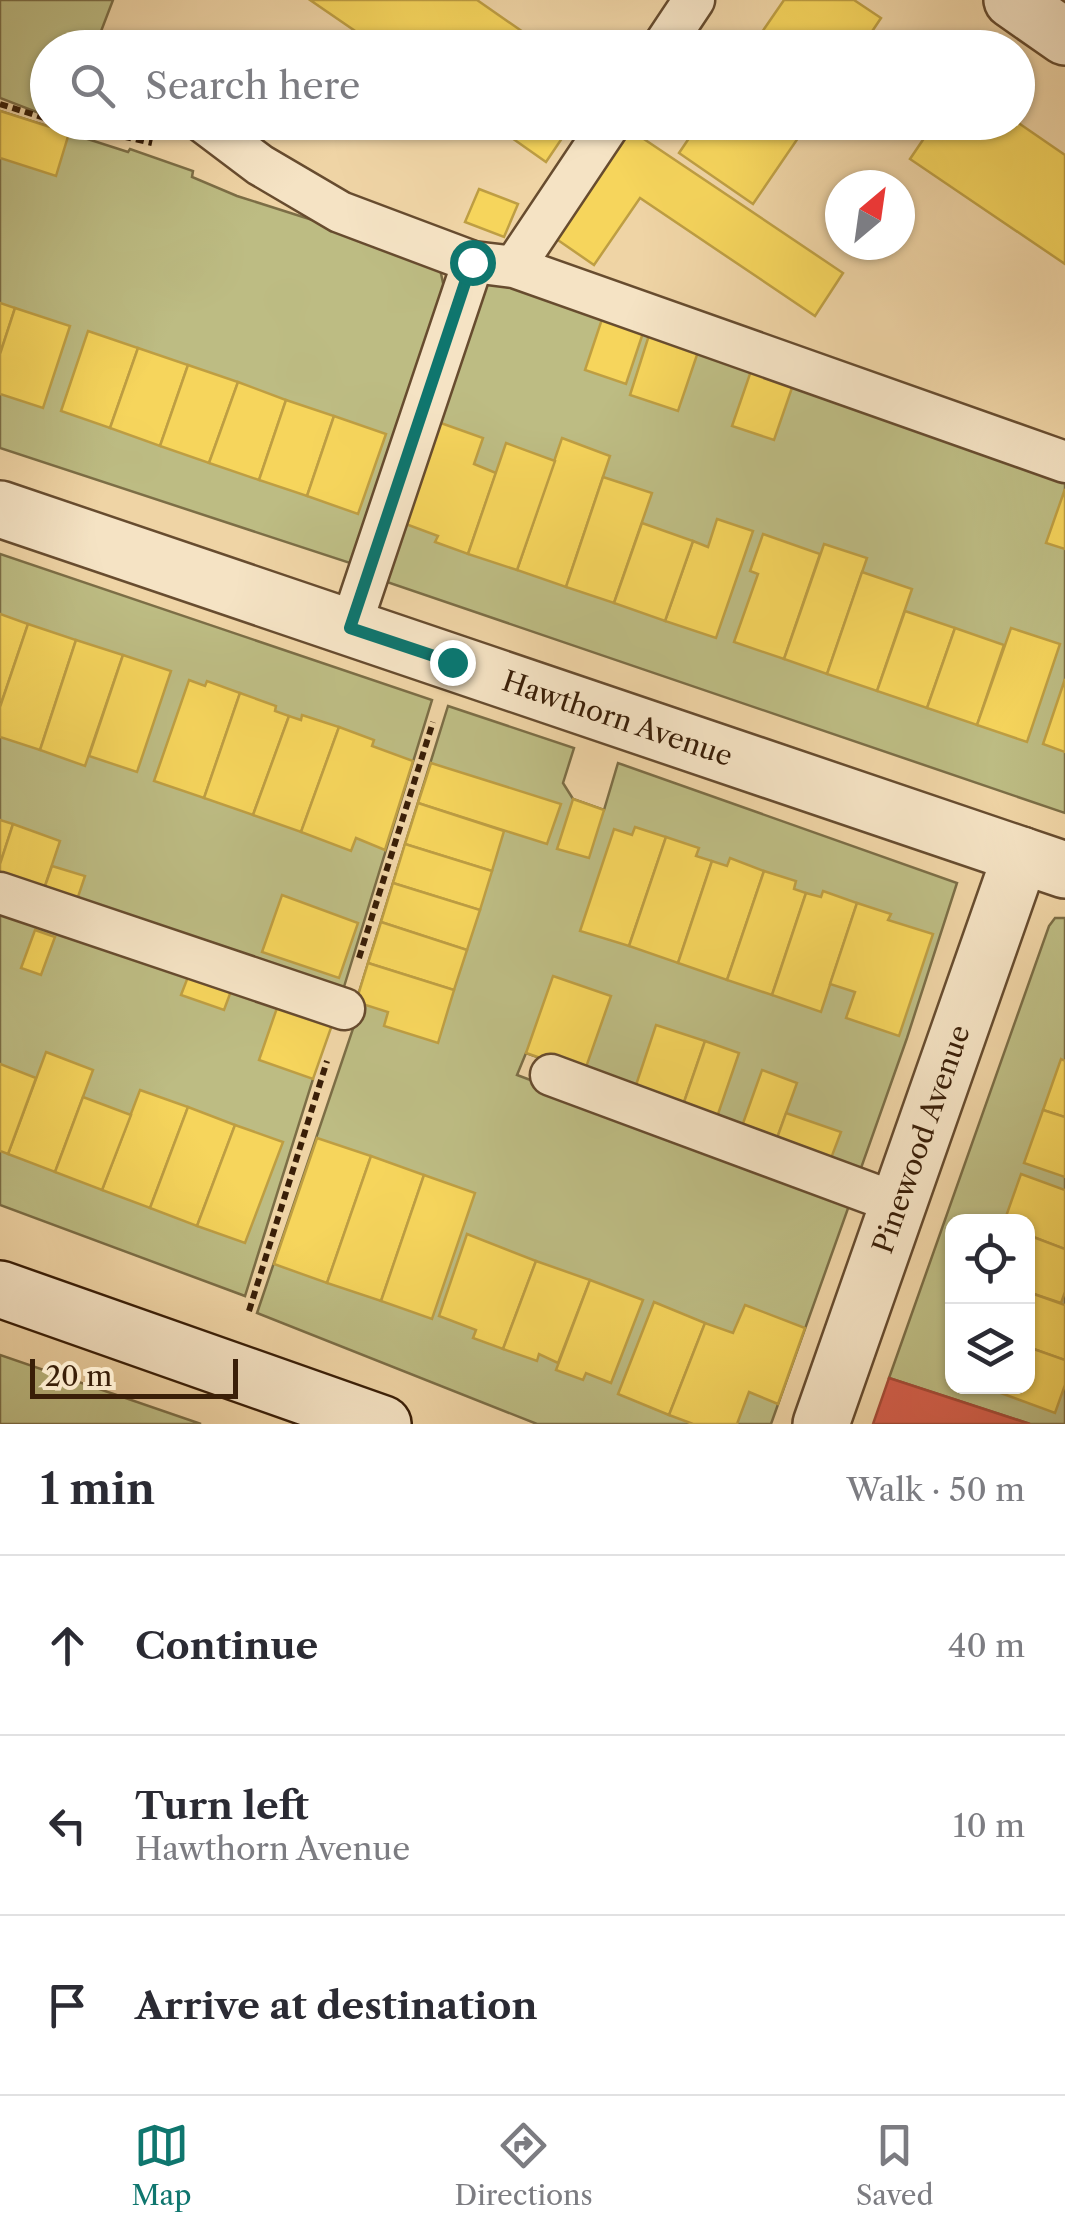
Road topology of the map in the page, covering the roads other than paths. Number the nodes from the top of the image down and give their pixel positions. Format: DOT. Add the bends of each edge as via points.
graph roads {
  1 [pos="694,0"];
  2 [pos="1012,0"];
  3 [pos="674,30"];
  4 [pos="1065,38"];
  5 [pos="227,140"];
  6 [pos="599,140"];
  7 [pos="472,262"];
  8 [pos="514,266"];
  9 [pos="1065,462"];
  10 [pos="0,509"];
  11 [pos="350,628"];
  12 [pos="1043,863"];
  13 [pos="0,893"];
  14 [pos="344,1008"];
  15 [pos="551,1075"];
  16 [pos="899,1204"];
  17 [pos="0,1289"];
  18 [pos="383,1424"];
  19 [pos="822,1424"];
  1 -- 3 [label="lane"];
  2 -- 4 [label="street"];
  5 -- 7 [label="lane" via="340,212"];
  6 -- 8 [label="lane"];
  7 -- 8 [label="lane"];
  7 -- 11 [label="lane"];
  8 -- 9 [label="lane"];
  10 -- 11 [label="street, Hawthorn Avenue"];
  11 -- 12 [label="street, Hawthorn Avenue"];
  12 -- 16 [label="street, Pinewood Avenue"];
  13 -- 14 [label="lane"];
  15 -- 16 [label="lane"];
  16 -- 19 [label="street, Pinewood Avenue"];
  17 -- 18 [label="street"];
}
